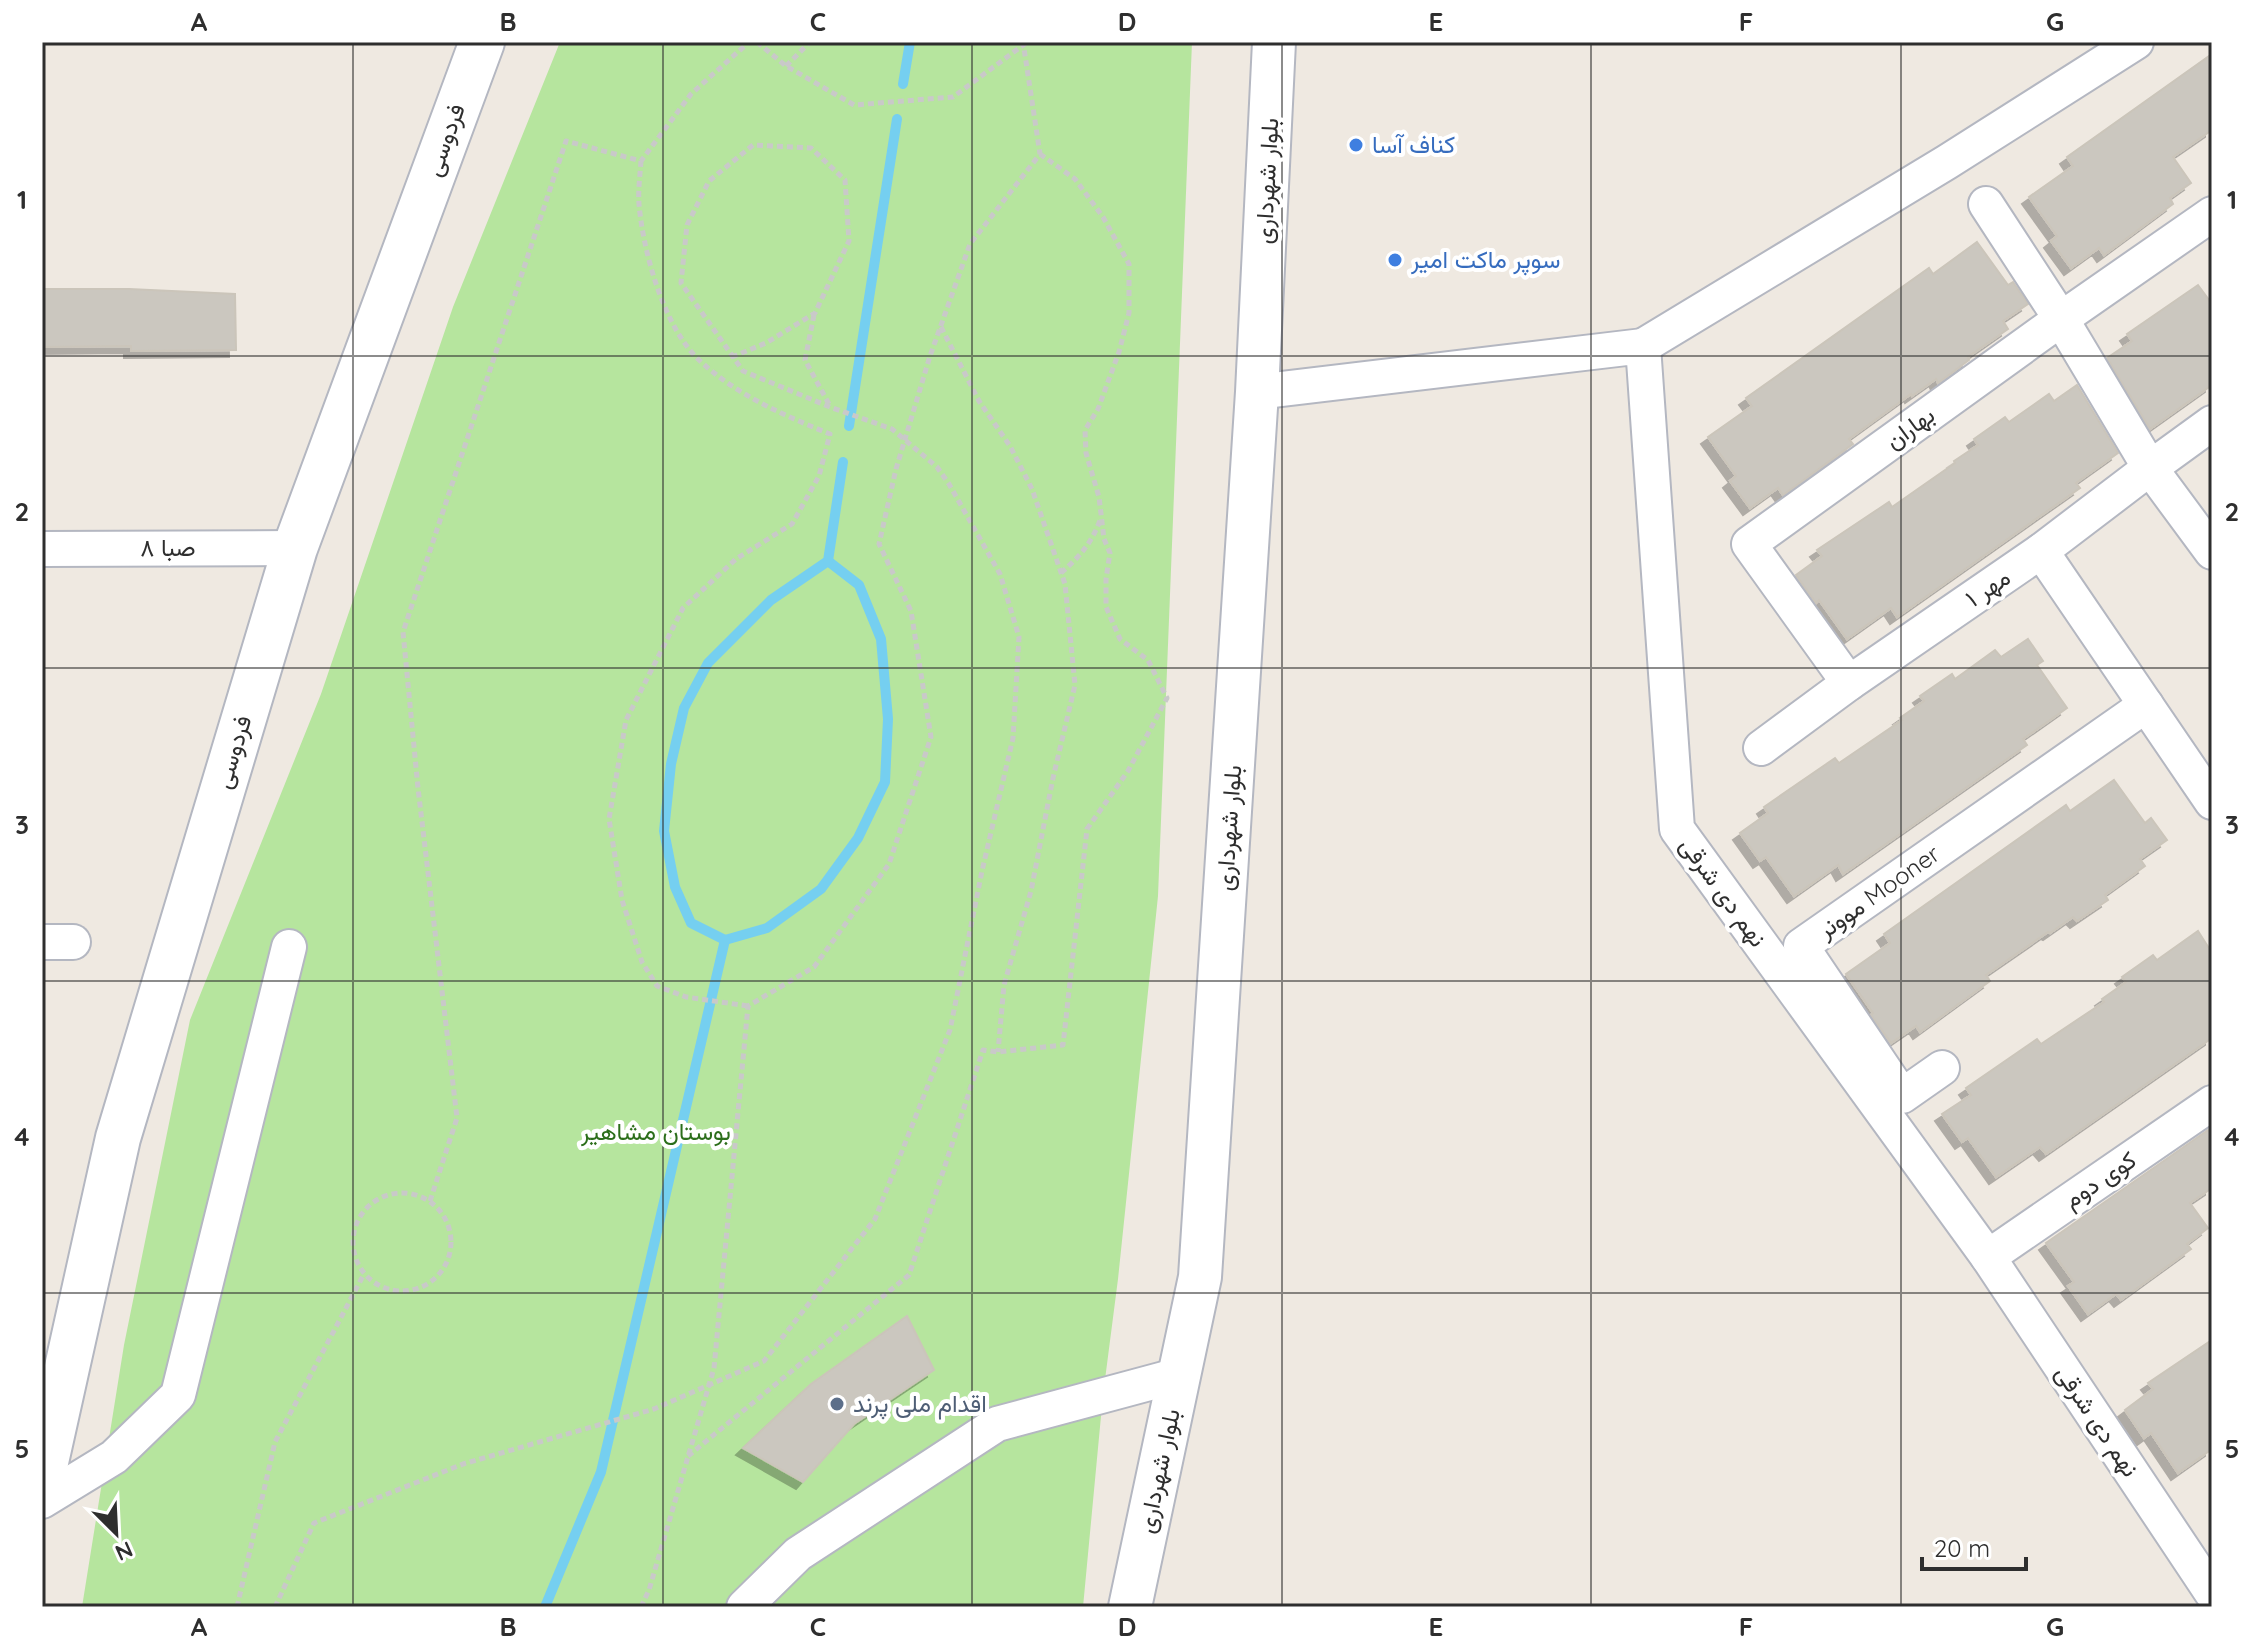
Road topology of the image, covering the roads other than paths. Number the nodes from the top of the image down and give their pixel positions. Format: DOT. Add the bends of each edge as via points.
graph roads {
  1 [pos="482,42"];
  2 [pos="1274,42"];
  3 [pos="2136,42"];
  4 [pos="1986,204"];
  5 [pos="2212,214"];
  6 [pos="2061,319"];
  7 [pos="1643,346"];
  8 [pos="1257,392"];
  9 [pos="2212,423"];
  10 [pos="2150,468"];
  11 [pos="295,548"];
  12 [pos="42,549"];
  13 [pos="2041,551"];
  14 [pos="2212,552"];
  15 [pos="1849,683"];
  16 [pos="2146,705"];
  17 [pos="1761,748"];
  18 [pos="2212,802"];
  19 [pos="289,947"];
  20 [pos="1942,1068"];
  21 [pos="2212,1103"];
  22 [pos="1988,1257"];
  23 [pos="1179,1375"];
  24 [pos="44,1459"];
  25 [pos="42,1501"];
  26 [pos="2212,1593"];
  27 [pos="744,1607"];
  28 [pos="1130,1607"];
  1 -- 11 [label="main road, فردوسی"];
  2 -- 8 [label="street, بلوار شهرداری"];
  3 -- 7 [label="street"];
  4 -- 6 [label="street"];
  5 -- 6 [label="street, بهاران"];
  6 -- 10 [label="street"];
  6 -- 15 [label="street, بهاران" via="1749,544"];
  7 -- 8 [label="street"];
  7 -- 22 [label="street, نهم دی شرقی" via="1677,829"];
  8 -- 23 [label="street, بلوار شهرداری" via="1200,1277"];
  9 -- 10 [label="street, مهر ۱"];
  10 -- 13 [label="street, مهر ۱"];
  10 -- 14 [label="street"];
  11 -- 12 [label="street, صبا ۸"];
  11 -- 24 [label="main road, فردوسی" via="118,1138"];
  13 -- 15 [label="street, مهر ۱"];
  13 -- 16 [label="street"];
  15 -- 17 [label="street, مهر ۱"];
  16 -- 18 [label="street"];
  16 -- 20 [label="street, موونر Mooner" via="1801,946 1902,1096"];
  19 -- 25 [label="street" via="178,1395 114,1457"];
  21 -- 22 [label="street, کوی دوم"];
  22 -- 26 [label="street, نهم دی شرقی"];
  23 -- 27 [label="street" via="997,1424 798,1554"];
  23 -- 28 [label="street, بلوار شهرداری"];
}
